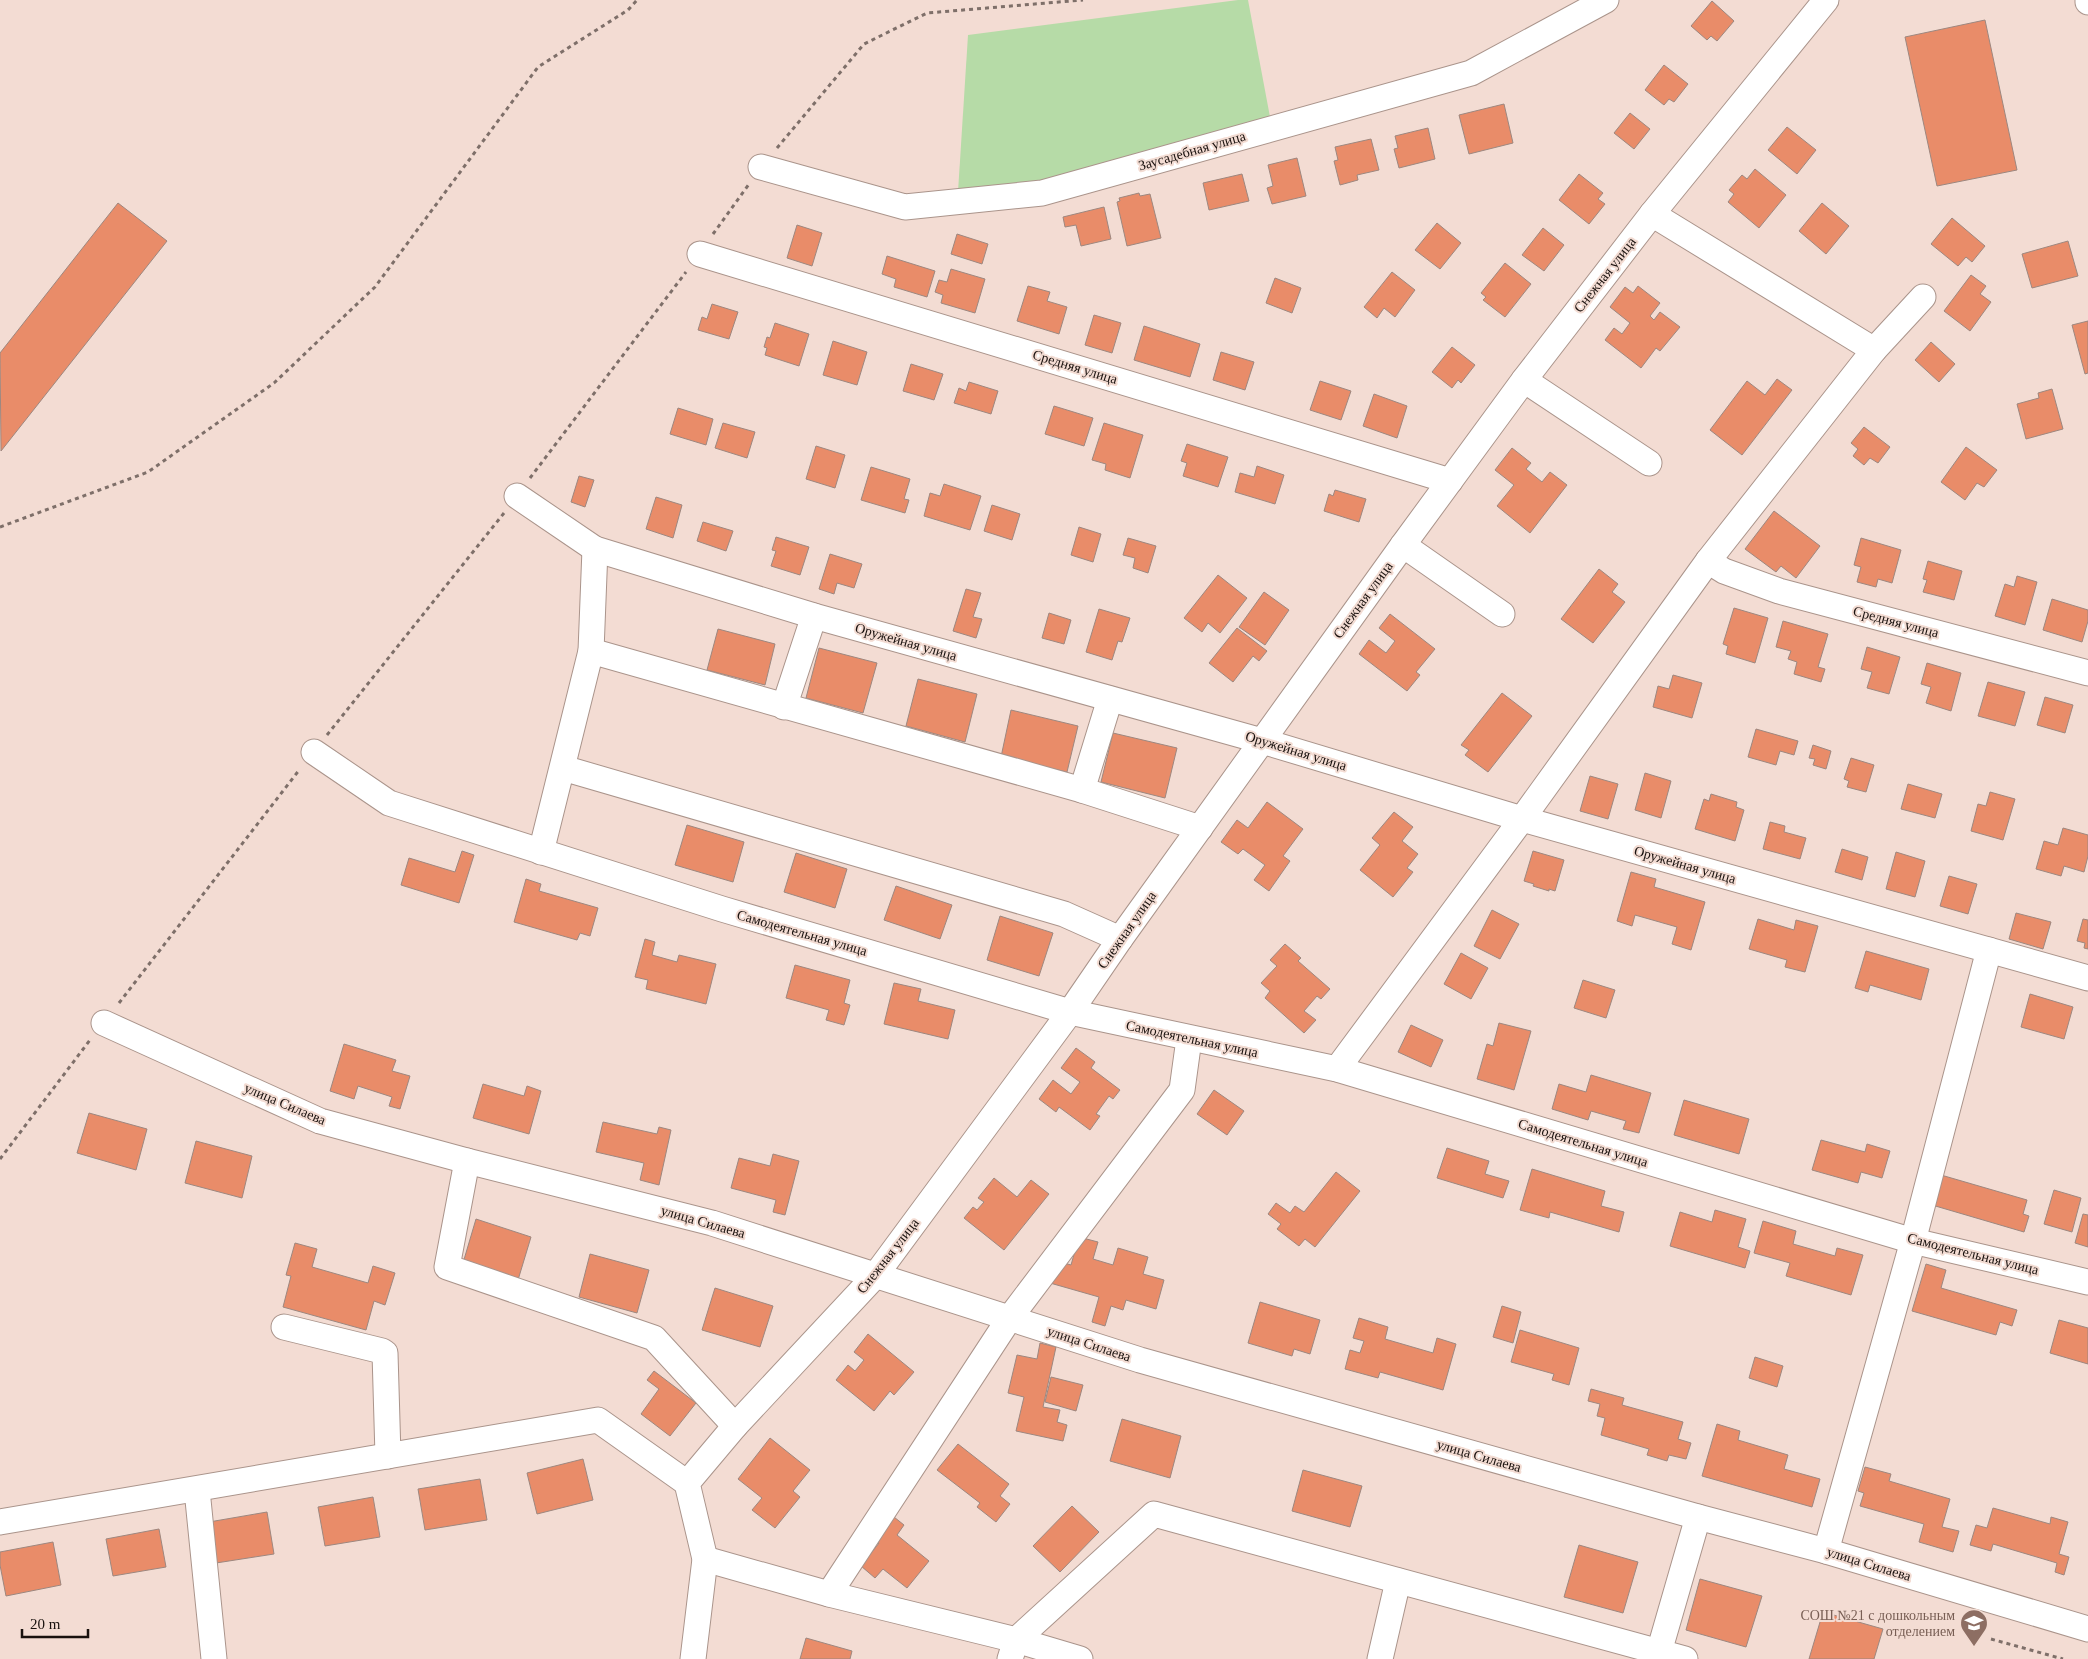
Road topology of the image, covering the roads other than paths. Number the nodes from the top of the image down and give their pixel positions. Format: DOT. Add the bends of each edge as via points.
graph roads {
  1 [pos="1606,0"];
  2 [pos="1826,0"];
  3 [pos="761,167"];
  4 [pos="1652,214"];
  5 [pos="700,254"];
  6 [pos="1923,297"];
  7 [pos="1874,350"];
  8 [pos="1524,380"];
  9 [pos="1649,463"];
  10 [pos="1450,481"];
  11 [pos="517,496"];
  12 [pos="1403,545"];
  13 [pos="594,549"];
  14 [pos="1708,561"];
  15 [pos="1502,614"];
  16 [pos="814,616"];
  17 [pos="591,652"];
  18 [pos="2088,673"];
  19 [pos="1110,699"];
  20 [pos="784,706"];
  21 [pos="1262,741"];
  22 [pos="314,752"];
  23 [pos="563,768"];
  24 [pos="1082,790"];
  25 [pos="1522,819"];
  26 [pos="1200,828"];
  27 [pos="541,852"];
  28 [pos="1120,939"];
  29 [pos="1989,950"];
  30 [pos="2088,978"];
  31 [pos="1070,1012"];
  32 [pos="104,1023"];
  33 [pos="1189,1039"];
  34 [pos="1337,1069"];
  35 [pos="466,1161"];
  36 [pos="1913,1241"];
  37 [pos="875,1276"];
  38 [pos="2088,1282"];
  39 [pos="1009,1319"];
  40 [pos="284,1327"];
  41 [pos="735,1426"];
  42 [pos="388,1456"];
  43 [pos="687,1483"];
  44 [pos="197,1490"];
  45 [pos="1698,1517"];
  46 [pos="0,1522"];
  47 [pos="1826,1551"];
  48 [pos="705,1559"];
  49 [pos="1398,1580"];
  50 [pos="829,1594"];
  51 [pos="2088,1630"];
  52 [pos="1013,1650"];
  53 [pos="1659,1652"];
  54 [pos="214,1659"];
  55 [pos="693,1659"];
  56 [pos="1080,1659"];
  57 [pos="1380,1659"];
  58 [pos="1685,1659"];
  1 -- 3 [label="street, Заусадебная улица" via="1471,73 1042,193 905,207"];
  2 -- 4 [label="street, Снежная улица"];
  4 -- 7 [label="street"];
  4 -- 8 [label="street, Снежная улица"];
  5 -- 10 [label="street, Средняя улица"];
  6 -- 7 [label="street"];
  7 -- 14 [label="street"];
  8 -- 9 [label="street"];
  8 -- 10 [label="street, Снежная улица"];
  10 -- 12 [label="street, Снежная улица"];
  11 -- 13 [label="street, Оружейная улица"];
  12 -- 15 [label="street"];
  12 -- 21 [label="street, Снежная улица"];
  13 -- 16 [label="street, Оружейная улица"];
  13 -- 17 [label="street"];
  14 -- 18 [label="street, Средняя улица" via="1724,571 1779,591"];
  14 -- 25 [label="street"];
  16 -- 19 [label="street, Оружейная улица"];
  16 -- 20 [label="street"];
  17 -- 20 [label="street"];
  17 -- 23 [label="street"];
  19 -- 21 [label="street, Оружейная улица"];
  19 -- 24 [label="street"];
  20 -- 24 [label="street"];
  21 -- 25 [label="street, Оружейная улица"];
  21 -- 26 [label="street, Снежная улица"];
  22 -- 27 [label="street, Самодеятельная улица" via="389,803"];
  23 -- 27 [label="street"];
  23 -- 28 [label="street" via="1064,914"];
  24 -- 26 [label="street"];
  25 -- 29 [label="street, Оружейная улица"];
  25 -- 34 [label="street"];
  26 -- 28 [label="street, Снежная улица"];
  27 -- 31 [label="street, Самодеятельная улица"];
  28 -- 31 [label="street, Снежная улица"];
  29 -- 30 [label="street, Оружейная улица"];
  29 -- 36 [label="street"];
  31 -- 33 [label="street, Самодеятельная улица"];
  31 -- 37 [label="street, Снежная улица"];
  32 -- 35 [label="street, улица Силаева" via="320,1121"];
  33 -- 34 [label="street, Самодеятельная улица"];
  33 -- 39 [label="street" via="1182,1090"];
  34 -- 36 [label="street, Самодеятельная улица"];
  35 -- 37 [label="street, улица Силаева" via="712,1223"];
  35 -- 41 [label="street" via="447,1267 654,1338"];
  36 -- 38 [label="street, Самодеятельная улица"];
  36 -- 47 [label="street"];
  37 -- 39 [label="street, улица Силаева"];
  37 -- 41 [label="street, Снежная улица"];
  39 -- 45 [label="street, улица Силаева" via="1140,1360"];
  39 -- 50 [label="street"];
  40 -- 42 [label="street" via="385,1353"];
  41 -- 43 [label="street, Снежная улица"];
  42 -- 43 [label="street" via="598,1420"];
  42 -- 44 [label="street"];
  43 -- 48 [label="street"];
  44 -- 46 [label="street"];
  44 -- 54 [label="street"];
  45 -- 47 [label="street, улица Силаева"];
  45 -- 53 [label="street"];
  47 -- 51 [label="street, улица Силаева"];
  48 -- 50 [label="street"];
  48 -- 55 [label="street"];
  49 -- 52 [label="street" via="1154,1514"];
  49 -- 53 [label="street"];
  49 -- 57 [label="street"];
  50 -- 52 [label="street"];
  52 -- 56 [label="street"];
  53 -- 58 [label="street"];
}
